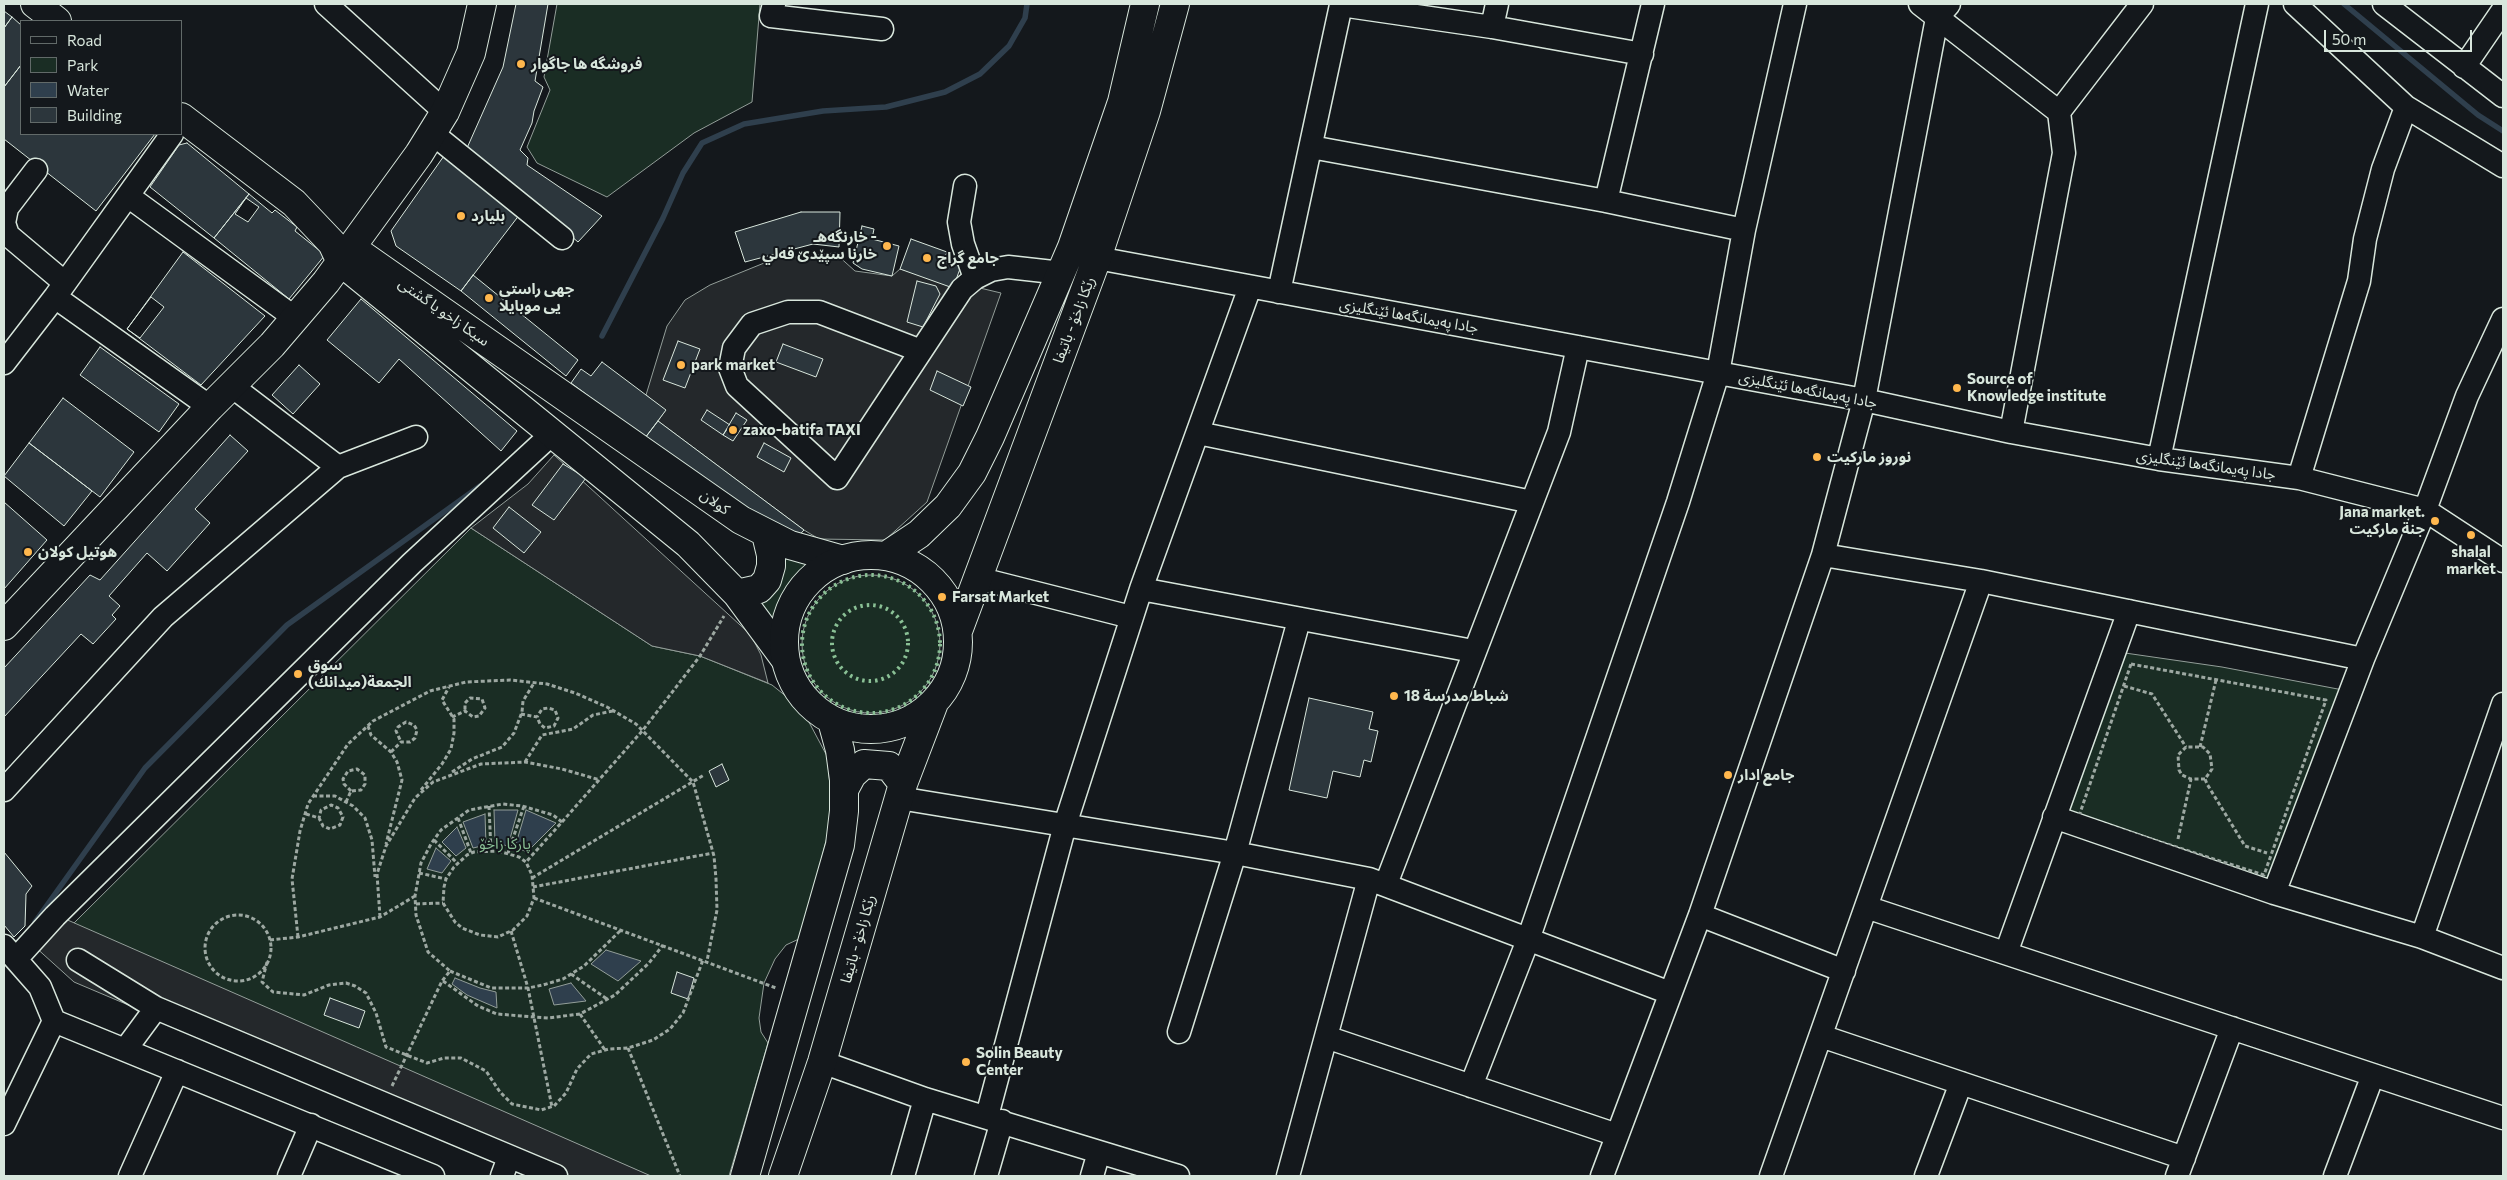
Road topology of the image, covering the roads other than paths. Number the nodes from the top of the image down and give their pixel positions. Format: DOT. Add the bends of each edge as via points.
graph roads {
  1 [pos="35,4"];
  2 [pos="326,4"];
  3 [pos="482,4"];
  4 [pos="774,4"];
  5 [pos="1145,4"];
  6 [pos="1175,4"];
  7 [pos="1497,4"];
  8 [pos="1653,4"];
  9 [pos="1795,4"];
  10 [pos="2142,4"];
  11 [pos="2257,4"];
  12 [pos="2294,4"];
  13 [pos="2384,4"];
  14 [pos="1935,8"];
  15 [pos="2503,10"];
  16 [pos="56,20"];
  17 [pos="1492,27"];
  18 [pos="882,29"];
  19 [pos="1642,54"];
  20 [pos="2464,67"];
  21 [pos="2503,96"];
  22 [pos="2406,107"];
  23 [pos="2059,112"];
  24 [pos="439,123"];
  25 [pos="182,125"];
  26 [pos="171,135"];
  27 [pos="1311,147"];
  28 [pos="2503,166"];
  29 [pos="36,170"];
  30 [pos="965,186"];
  31 [pos="128,196"];
  32 [pos="1606,201"];
  33 [pos="1744,230"];
  34 [pos="562,238"];
  35 [pos="347,255"];
  36 [pos="1097,258"];
  37 [pos="1062,273"];
  38 [pos="975,278"];
  39 [pos="1250,287"];
  40 [pos="60,290"];
  41 [pos="1279,292"];
  42 [pos="295,318"];
  43 [pos="2503,319"];
  44 [pos="1578,347"];
  45 [pos="921,351"];
  46 [pos="4,363"];
  47 [pos="1718,373"];
  48 [pos="233,387"];
  49 [pos="1864,400"];
  50 [pos="210,407"];
  51 [pos="599,422"];
  52 [pos="2011,432"];
  53 [pos="553,433"];
  54 [pos="1198,433"];
  55 [pos="416,437"];
  56 [pos="2159,459"];
  57 [pos="338,467"];
  58 [pos="2299,478"];
  59 [pos="1532,502"];
  60 [pos="2425,510"];
  61 [pos="766,534"];
  62 [pos="1823,555"];
  63 [pos="886,556"];
  64 [pos="843,560"];
  65 [pos="2503,561"];
  66 [pos="977,578"];
  67 [pos="1981,581"];
  68 [pos="1140,589"];
  69 [pos="737,594"];
  70 [pos="2129,611"];
  71 [pos="1131,617"];
  72 [pos="1299,620"];
  73 [pos="4,626"];
  74 [pos="958,631"];
  75 [pos="1474,651"];
  76 [pos="785,658"];
  77 [pos="2364,660"];
  78 [pos="934,703"];
  79 [pos="2503,704"];
  80 [pos="832,721"];
  81 [pos="4,790"];
  82 [pos="844,790"];
  83 [pos="901,791"];
  84 [pos="2054,817"];
  85 [pos="1065,824"];
  86 [pos="1235,852"];
  87 [pos="1378,881"];
  88 [pos="2274,892"];
  89 [pos="1866,907"];
  90 [pos="1700,915"];
  91 [pos="2422,937"];
  92 [pos="1528,940"];
  93 [pos="10,953"];
  94 [pos="2006,953"];
  95 [pos="78,960"];
  96 [pos="2503,968"];
  97 [pos="1844,971"];
  98 [pos="1670,992"];
  99 [pos="156,1008"];
  100 [pos="54,1021"];
  101 [pos="2232,1028"];
  102 [pos="1179,1032"];
  103 [pos="1821,1036"];
  104 [pos="1326,1037"];
  105 [pos="125,1050"];
  106 [pos="822,1062"];
  107 [pos="177,1070"];
  108 [pos="2373,1075"];
  109 [pos="1961,1083"];
  110 [pos="1470,1086"];
  111 [pos="925,1099"];
  112 [pos="2503,1118"];
  113 [pos="994,1119"];
  114 [pos="4,1124"];
  115 [pos="311,1125"];
  116 [pos="1617,1135"];
  117 [pos="1099,1152"];
  118 [pos="506,1166"];
  119 [pos="2180,1167"];
  120 [pos="130,1176"];
  121 [pos="288,1176"];
  122 [pos="433,1176"];
  123 [pos="556,1176"];
  124 [pos="745,1176"];
  125 [pos="783,1176"];
  126 [pos="903,1176"];
  127 [pos="986,1176"];
  128 [pos="1092,1176"];
  129 [pos="1178,1176"];
  130 [pos="1288,1176"];
  131 [pos="1602,1176"];
  132 [pos="1771,1176"];
  133 [pos="1926,1176"];
  134 [pos="2335,1176"];
  1 -- 16 [label="main road"];
  2 -- 24 [label="street"];
  3 -- 24 [label="main road" via="471,53"];
  4 -- 18 [label="street" via="771,16"];
  5 -- 37 [label="main road, رێکا زاخۆ - باتیفا" via="1122,102"];
  6 -- 36 [label="main road, رێکا زاخۆ - باتیفا" via="1146,111"];
  7 -- 17 [label="street"];
  8 -- 19 [label="street"];
  9 -- 33 [label="street"];
  10 -- 23 [label="street"];
  11 -- 56 [label="street"];
  12 -- 22 [label="street"];
  13 -- 20 [label="street"];
  14 -- 23 [label="street"];
  14 -- 49 [label="street"];
  15 -- 20 [label="street"];
  17 -- 19 [label="street"];
  17 -- 27 [label="street" via="1341,5"];
  19 -- 32 [label="street"];
  20 -- 21 [label="street"];
  22 -- 28 [label="street"];
  22 -- 58 [label="street" via="2383,169 2365,239 2359,281"];
  23 -- 52 [label="street" via="2064,153"];
  24 -- 34 [label="street"];
  24 -- 35 [label="main road"];
  25 -- 35 [label="main road, سیکا زاخو یا گشتى" via="294,203"];
  26 -- 31 [label="street"];
  27 -- 32 [label="street"];
  27 -- 41 [label="street"];
  29 -- 40 [label="street" via="7,208 4,223 8,234"];
  30 -- 38 [label="street" via="959,222"];
  31 -- 40 [label="street"];
  31 -- 42 [label="street"];
  32 -- 33 [label="street"];
  33 -- 47 [label="street"];
  35 -- 42 [label="main road"];
  35 -- 51 [label="main road, سیکا زاخو یا گشتى" via="536,376"];
  35 -- 53 [label="main road"];
  36 -- 39 [label="street, جادا په‌يمانگه‌ها ئێنگليزى"];
  36 -- 66 [label="main road, رێکا زاخۆ - باتیفا"];
  37 -- 38 [label="street" via="1008,267 990,270"];
  37 -- 63 [label="main road, رێکا زاخۆ - باتیفا" via="972,473 931,523"];
  38 -- 45 [label="street" via="952,302"];
  39 -- 41 [label="street, جادا په‌يمانگه‌ها ئێنگليزى"];
  39 -- 54 [label="street"];
  40 -- 46 [label="street"];
  40 -- 50 [label="street"];
  41 -- 44 [label="street, جادا په‌يمانگه‌ها ئێنگليزى"];
  42 -- 48 [label="main road"];
  43 -- 60 [label="street" via="2467,396"];
  44 -- 47 [label="street, جادا په‌يمانگه‌ها ئێنگليزى"];
  44 -- 59 [label="street" via="1559,432"];
  45 -- 45 [label="street" via="819,312 788,312 752,324 734,348 730,368 737,386 837,478"];
  47 -- 49 [label="street, جادا په‌يمانگه‌ها ئێنگليزى"];
  47 -- 92 [label="street" via="1678,502"];
  48 -- 50 [label="main road"];
  48 -- 57 [label="street"];
  49 -- 52 [label="street, جادا په‌يمانگه‌ها ئێنگليزى"];
  49 -- 62 [label="street"];
  50 -- 73 [label="main road"];
  51 -- 61 [label="main road, كولان"];
  52 -- 56 [label="street, جادا په‌يمانگه‌ها ئێنگليزى"];
  53 -- 69 [label="main road" via="688,544"];
  53 -- 93 [label="street" via="412,563 55,916"];
  54 -- 59 [label="street"];
  54 -- 68 [label="street"];
  55 -- 57 [label="street"];
  56 -- 58 [label="street, جادا په‌يمانگه‌ها ئێنگليزى"];
  57 -- 81 [label="street" via="163,617"];
  58 -- 60 [label="street, جادا په‌يمانگه‌ها ئێنگليزى"];
  59 -- 75 [label="street"];
  60 -- 65 [label="street, جادا په‌يمانگه‌ها ئێنگليزى"];
  60 -- 77 [label="street"];
  61 -- 64 [label="main road, كولان" via="816,554"];
  61 -- 69 [label="main road" via="771,555 767,580 759,589"];
  62 -- 67 [label="street"];
  62 -- 90 [label="street"];
  63 -- 64 [label="main road" via="864,555"];
  63 -- 74 [label="main road" via="908,563 926,574 941,590 952,610"];
  64 -- 76 [label="main road" via="820,571 802,588 790,610 784,634"];
  66 -- 71 [label="street"];
  66 -- 74 [label="main road, رێکا زاخۆ - باتیفا"];
  67 -- 70 [label="street"];
  67 -- 89 [label="street"];
  68 -- 71 [label="street"];
  68 -- 72 [label="street"];
  69 -- 76 [label="main road"];
  70 -- 77 [label="street"];
  70 -- 84 [label="street" via="2114,683"];
  71 -- 85 [label="street"];
  72 -- 75 [label="street"];
  72 -- 86 [label="street"];
  74 -- 78 [label="main road" via="957,657 949,682"];
  75 -- 87 [label="street"];
  76 -- 80 [label="main road" via="794,684 810,706"];
  77 -- 88 [label="street" via="2279,857"];
  78 -- 80 [label="main road" via="912,720 886,729 858,729"];
  78 -- 83 [label="main road, رێکا زاخۆ - باتیفا"];
  79 -- 91 [label="street"];
  80 -- 82 [label="main road" via="840,750"];
  82 -- 83 [label="main road" via="852,775 864,764 889,766"];
  82 -- 124 [label="main road" via="840,844"];
  83 -- 85 [label="street"];
  83 -- 106 [label="main road, رێکا زاخۆ - باتیفا"];
  84 -- 88 [label="street" via="2175,852"];
  84 -- 94 [label="street"];
  85 -- 86 [label="street"];
  85 -- 113 [label="street"];
  86 -- 87 [label="street"];
  86 -- 102 [label="street"];
  87 -- 92 [label="street"];
  87 -- 104 [label="street"];
  88 -- 91 [label="street"];
  89 -- 94 [label="street"];
  89 -- 97 [label="street"];
  90 -- 97 [label="street"];
  90 -- 98 [label="street"];
  91 -- 96 [label="street"];
  92 -- 98 [label="street"];
  92 -- 110 [label="street"];
  93 -- 100 [label="street" via="40,987"];
  94 -- 101 [label="street"];
  95 -- 99 [label="street"];
  97 -- 103 [label="street"];
  98 -- 116 [label="street"];
  99 -- 105 [label="street"];
  99 -- 118 [label="street" via="384,1104"];
  100 -- 105 [label="street"];
  100 -- 114 [label="street"];
  101 -- 108 [label="street"];
  101 -- 119 [label="street"];
  103 -- 109 [label="street"];
  103 -- 132 [label="street"];
  104 -- 110 [label="street"];
  104 -- 130 [label="street"];
  105 -- 107 [label="street"];
  106 -- 111 [label="street"];
  106 -- 125 [label="main road, رێکا زاخۆ - باتیفا"];
  107 -- 115 [label="street"];
  107 -- 120 [label="street"];
  108 -- 112 [label="street"];
  108 -- 134 [label="street"];
  109 -- 119 [label="street"];
  109 -- 133 [label="street"];
  110 -- 116 [label="street"];
  111 -- 113 [label="street"];
  111 -- 126 [label="street"];
  113 -- 117 [label="street"];
  113 -- 127 [label="street"];
  115 -- 121 [label="street"];
  115 -- 122 [label="street"];
  116 -- 131 [label="street"];
  117 -- 128 [label="street"];
  117 -- 129 [label="street"];
  118 -- 123 [label="street"];
}
